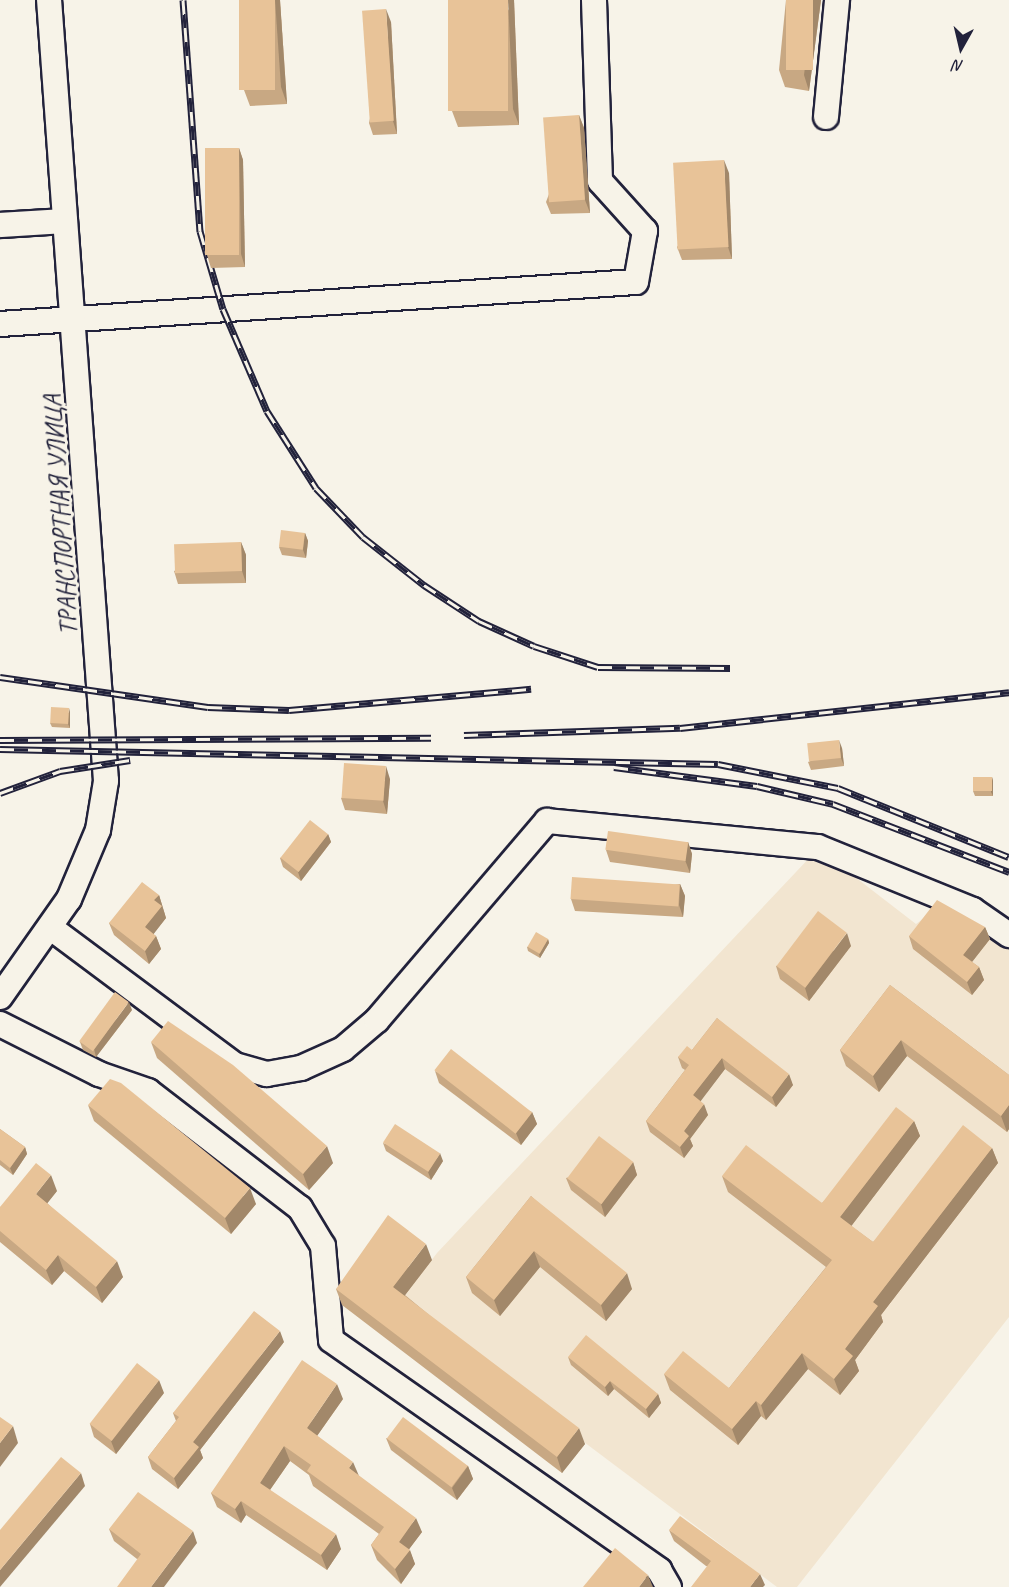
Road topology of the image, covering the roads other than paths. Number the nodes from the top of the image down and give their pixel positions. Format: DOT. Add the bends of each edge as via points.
graph roads {
  1 [pos="49,0"];
  2 [pos="594,0"];
  3 [pos="837,0"];
  4 [pos="826,117"];
  5 [pos="65,221"];
  6 [pos="0,225"];
  7 [pos="74,316"];
  8 [pos="0,324"];
  9 [pos="51,928"];
  10 [pos="1009,935"];
  11 [pos="0,997"];
  12 [pos="0,1024"];
  13 [pos="669,1587"];
  1 -- 5 [label="street, ТРАНСПОРТНАЯ УЛИЦА"];
  2 -- 7 [label="street" via="600,181 645,231 636,282"];
  3 -- 4 [label="street"];
  5 -- 6 [label="street"];
  5 -- 7 [label="street, ТРАНСПОРТНАЯ УЛИЦА"];
  7 -- 8 [label="street"];
  7 -- 9 [label="street, ТРАНСПОРТНАЯ УЛИЦА" via="106,782 91,850"];
  9 -- 10 [label="street" via="235,1065 267,1074 301,1068 343,1049 377,1020 547,820 818,847 973,910"];
  9 -- 11 [label="street, ТРАНСПОРТНАЯ УЛИЦА"];
  12 -- 13 [label="street" via="99,1074 148,1091 300,1208 323,1246 331,1340 659,1570"];
}
